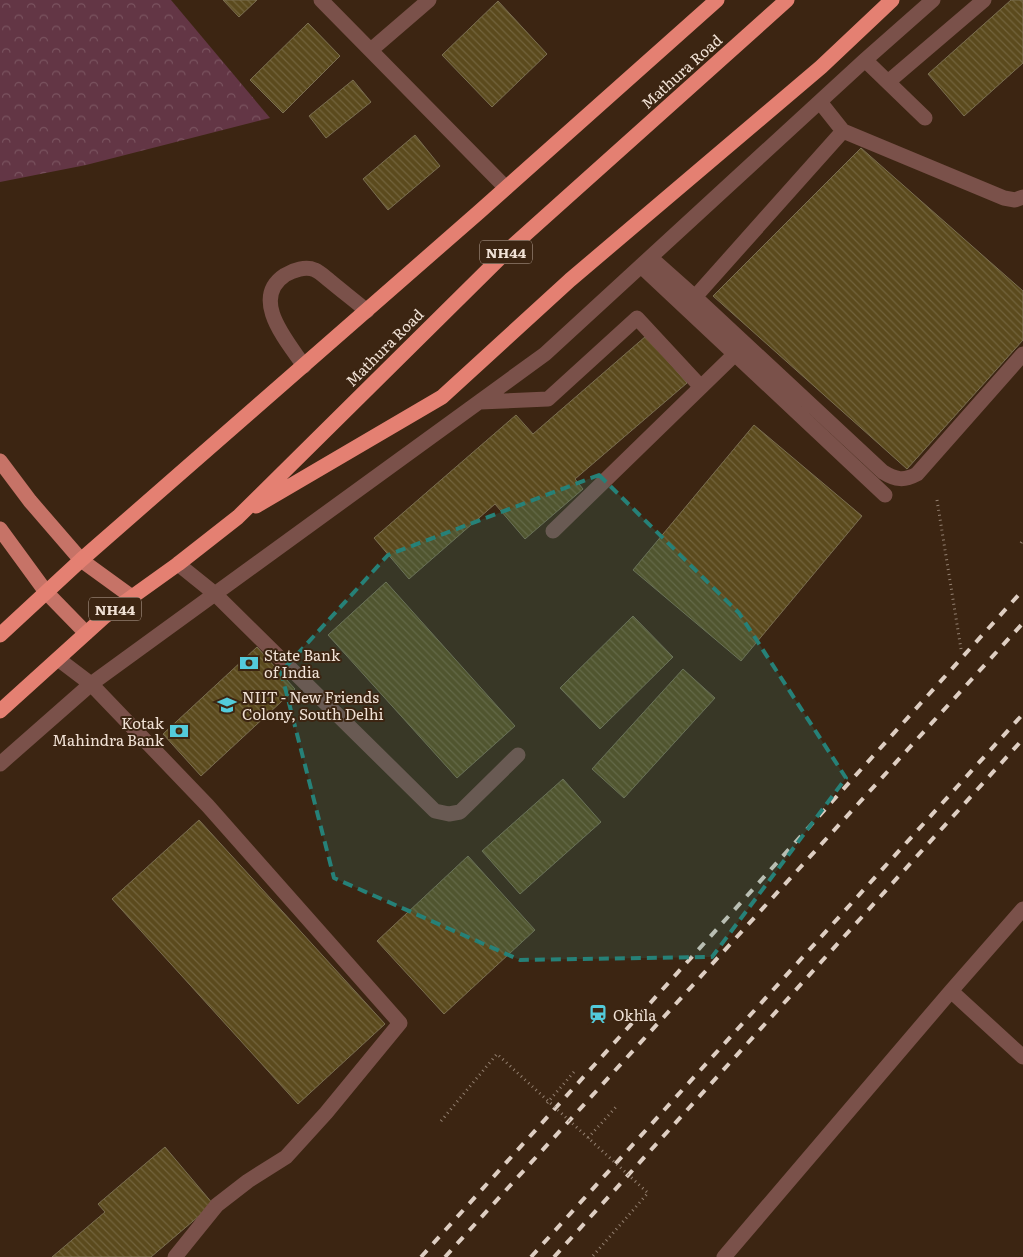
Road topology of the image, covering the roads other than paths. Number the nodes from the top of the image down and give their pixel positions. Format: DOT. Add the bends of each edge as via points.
graph roads {
  1 [pos="320,0"];
  2 [pos="429,0"];
  3 [pos="717,0"];
  4 [pos="787,0"];
  5 [pos="892,0"];
  6 [pos="933,0"];
  7 [pos="984,0"];
  8 [pos="371,50"];
  9 [pos="865,60"];
  10 [pos="888,82"];
  11 [pos="820,102"];
  12 [pos="925,118"];
  13 [pos="842,131"];
  14 [pos="506,188"];
  15 [pos="1023,197"];
  16 [pos="646,262"];
  17 [pos="695,296"];
  18 [pos="367,311"];
  19 [pos="735,354"];
  20 [pos="1023,354"];
  21 [pos="304,366"];
  22 [pos="701,387"];
  23 [pos="480,402"];
  24 [pos="0,461"];
  25 [pos="885,495"];
  26 [pos="238,517"];
  27 [pos="0,529"];
  28 [pos="553,531"];
  29 [pos="81,560"];
  30 [pos="178,564"];
  31 [pos="46,592"];
  32 [pos="214,593"];
  33 [pos="132,596"];
  34 [pos="86,633"];
  35 [pos="0,635"];
  36 [pos="58,659"];
  37 [pos="91,684"];
  38 [pos="0,711"];
  39 [pos="518,755"];
  40 [pos="0,764"];
  41 [pos="1023,910"];
  42 [pos="951,991"];
  43 [pos="1023,1057"];
  44 [pos="175,1257"];
  45 [pos="724,1257"];
  1 -- 8 [label="street"];
  2 -- 8 [label="street"];
  3 -- 14 [label="highway, Mathura Road / NH44"];
  4 -- 26 [label="highway, Mathura Road / NH44" via="508,250"];
  5 -- 26 [label="highway" via="821,67 570,280 442,397"];
  6 -- 9 [label="street"];
  7 -- 10 [label="street"];
  8 -- 14 [label="street"];
  9 -- 10 [label="street"];
  9 -- 11 [label="street"];
  10 -- 12 [label="street"];
  11 -- 13 [label="street"];
  11 -- 16 [label="street"];
  13 -- 15 [label="street" via="1004,198 1015,200"];
  13 -- 17 [label="street"];
  14 -- 18 [label="highway, Mathura Road / NH44"];
  16 -- 17 [label="street"];
  16 -- 19 [label="street"];
  16 -- 23 [label="street" via="545,354"];
  17 -- 20 [label="street" via="893,478 907,479 917,474"];
  18 -- 21 [label="highway, Mathura Road / NH44"];
  18 -- 21 [label="street" via="316,270 302,269 284,275 272,290 271,311"];
  19 -- 22 [label="street"];
  19 -- 25 [label="street"];
  21 -- 29 [label="highway, Mathura Road / NH44"];
  22 -- 23 [label="street" via="637,318 548,399"];
  22 -- 28 [label="street"];
  23 -- 32 [label="street"];
  24 -- 29 [label="main road"];
  26 -- 30 [label="highway, Mathura Road / NH44"];
  27 -- 31 [label="main road"];
  29 -- 31 [label="highway, Mathura Road / NH44"];
  29 -- 33 [label="main road"];
  30 -- 32 [label="street"];
  30 -- 33 [label="highway, Mathura Road / NH44"];
  31 -- 34 [label="main road"];
  31 -- 35 [label="highway, Mathura Road / NH44"];
  32 -- 37 [label="street"];
  32 -- 39 [label="street" via="435,811 460,812"];
  33 -- 34 [label="highway, Mathura Road / NH44"];
  34 -- 36 [label="highway, Mathura Road / NH44"];
  36 -- 37 [label="street"];
  36 -- 38 [label="highway, Mathura Road / NH44"];
  37 -- 40 [label="street"];
  37 -- 44 [label="street" via="208,806 400,1023 286,1157 248,1180 217,1205"];
  41 -- 42 [label="street"];
  42 -- 43 [label="street"];
  42 -- 45 [label="street"];
}
